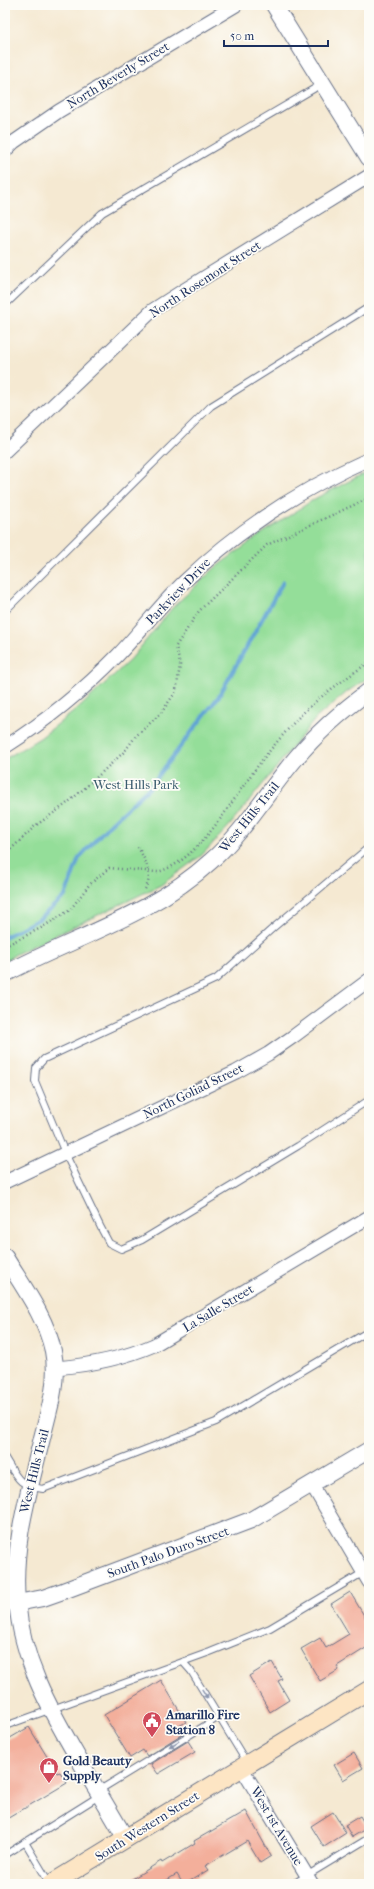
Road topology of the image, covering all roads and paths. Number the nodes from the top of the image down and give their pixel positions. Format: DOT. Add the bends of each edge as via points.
graph roads {
  1 [pos="236,5"];
  2 [pos="274,5"];
  3 [pos="323,84"];
  4 [pos="5,151"];
  5 [pos="369,158"];
  6 [pos="369,176"];
  7 [pos="5,305"];
  8 [pos="369,307"];
  9 [pos="5,451"];
  10 [pos="369,458"];
  11 [pos="369,498"];
  12 [pos="5,611"];
  13 [pos="369,662"];
  14 [pos="369,691"];
  15 [pos="5,746"];
  16 [pos="138,847"];
  17 [pos="369,847"];
  18 [pos="5,855"];
  19 [pos="149,873"];
  20 [pos="142,892"];
  21 [pos="5,946"];
  22 [pos="5,974"];
  23 [pos="369,980"];
  24 [pos="369,1100"];
  25 [pos="65,1153"];
  26 [pos="5,1182"];
  27 [pos="369,1216"];
  28 [pos="5,1257"];
  29 [pos="369,1331"];
  30 [pos="56,1368"];
  31 [pos="369,1450"];
  32 [pos="5,1458"];
  33 [pos="312,1485"];
  34 [pos="30,1487"];
  35 [pos="367,1575"];
  36 [pos="11,1603"];
  37 [pos="183,1662"];
  38 [pos="369,1690"];
  39 [pos="50,1710"];
  40 [pos="219,1717"];
  41 [pos="5,1726"];
  42 [pos="244,1765"];
  43 [pos="99,1793"];
  44 [pos="369,1838"];
  45 [pos="126,1839"];
  46 [pos="25,1842"];
  47 [pos="5,1855"];
  48 [pos="309,1880"];
  49 [pos="51,1884"];
  50 [pos="293,1884"];
  1 -- 4 [label="street, North Beverly Street" via="59,111"];
  2 -- 3 [label="street"];
  3 -- 5 [label="street"];
  3 -- 7 [label="lane" via="102,213"];
  6 -- 9 [label="street, North Rosemont Street" via="153,310"];
  8 -- 12 [label="lane" via="211,406"];
  10 -- 15 [label="street, Parkview Drive" via="289,500 221,548 184,582 122,651 85,686 41,722"];
  11 -- 18 [label="path" via="267,546 199,611 176,646 180,665 177,686 161,713 136,736 124,752 78,794 44,819"];
  13 -- 19 [label="path" via="298,718 268,752 219,822 197,846 172,866"];
  14 -- 22 [label="street, West Hills Trail" via="333,719 311,741 239,833 212,861 182,886 160,901 32,959"];
  16 -- 19 [label="path"];
  17 -- 25 [label="lane" via="272,928 216,979 44,1058 36,1068 35,1082"];
  19 -- 20 [label="path" via="146,888"];
  19 -- 21 [label="path" via="109,868 89,885 70,910"];
  23 -- 25 [label="street, North Goliad Street" via="268,1054 236,1072"];
  24 -- 25 [label="lane" via="142,1240 121,1249 109,1243"];
  25 -- 26 [label="street, North Goliad Street"];
  27 -- 30 [label="street, La Salle Street" via="154,1345 112,1360"];
  28 -- 30 [label="street, West Hills Trail" via="44,1324 54,1352"];
  29 -- 34 [label="lane" via="216,1422 43,1489"];
  30 -- 34 [label="street, West Hills Trail" via="52,1399"];
  31 -- 33 [label="street, South Palo Duro Street"];
  32 -- 34 [label="lane" via="19,1482"];
  33 -- 35 [label="street"];
  33 -- 36 [label="street, South Palo Duro Street" via="269,1511 236,1526 43,1598"];
  34 -- 36 [label="street, West Hills Trail" via="23,1515"];
  35 -- 37 [label="lane" via="270,1628"];
  36 -- 39 [label="street, West Hills Trail" via="30,1664"];
  37 -- 39 [label="lane"];
  37 -- 40 [label="lane, one-way"];
  38 -- 42 [label="main road, South Western Street"];
  39 -- 41 [label="lane"];
  39 -- 43 [label="street, West Hills Trail"];
  40 -- 42 [label="lane"];
  40 -- 43 [label="lane, one-way"];
  42 -- 45 [label="main road, South Western Street"];
  42 -- 48 [label="street, West 1st Avenue"];
  43 -- 45 [label="street, West Hills Trail"];
  43 -- 46 [label="lane"];
  44 -- 48 [label="lane"];
  45 -- 49 [label="main road, South Western Street"];
  46 -- 47 [label="lane"];
  46 -- 49 [label="lane"];
  48 -- 50 [label="lane"];
}
